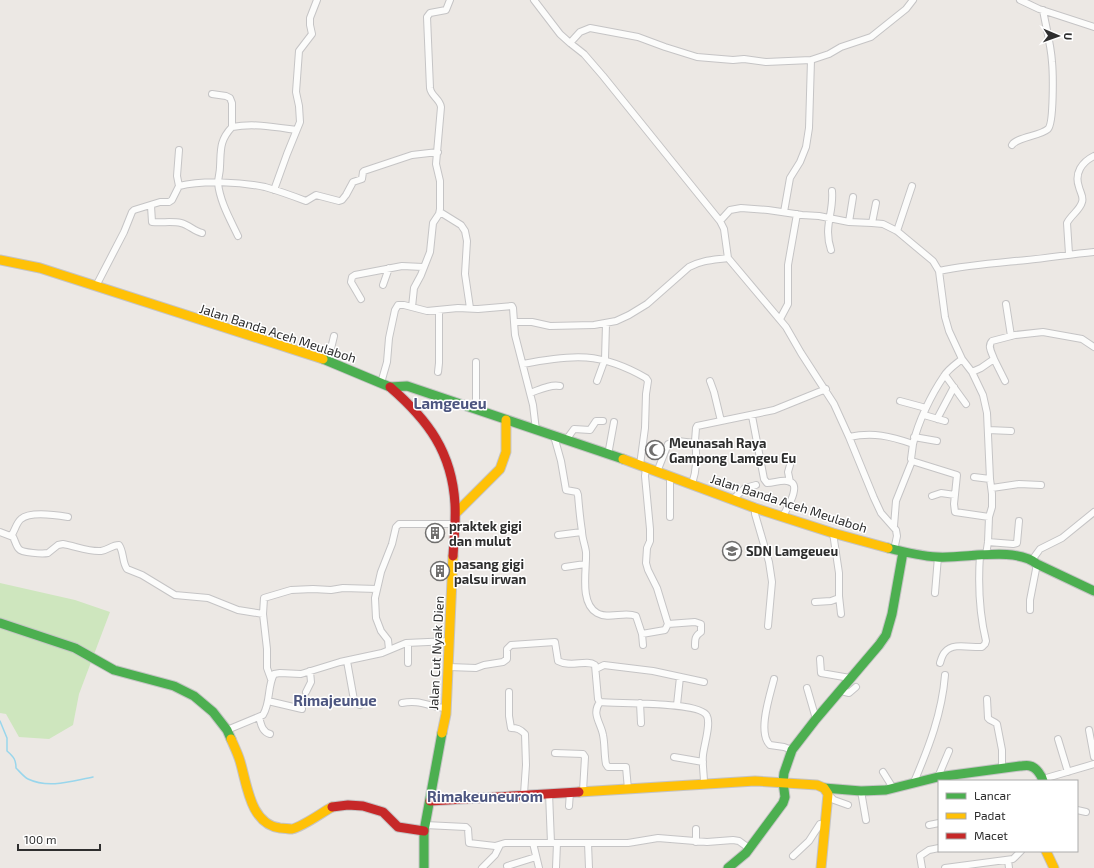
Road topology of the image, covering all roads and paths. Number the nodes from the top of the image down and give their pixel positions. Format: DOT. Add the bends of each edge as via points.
graph roads {
  1 [pos="317,0"];
  2 [pos="450,0"];
  3 [pos="534,0"];
  4 [pos="913,0"];
  5 [pos="1020,0"];
  6 [pos="1043,10"];
  7 [pos="1094,27"];
  8 [pos="570,43"];
  9 [pos="811,60"];
  10 [pos="212,94"];
  11 [pos="232,127"];
  12 [pos="296,130"];
  13 [pos="1012,145"];
  14 [pos="179,150"];
  15 [pos="438,152"];
  16 [pos="1094,156"];
  17 [pos="218,182"];
  18 [pos="179,186"];
  19 [pos="912,186"];
  20 [pos="274,190"];
  21 [pos="832,191"];
  22 [pos="853,196"];
  23 [pos="876,203"];
  24 [pos="151,206"];
  25 [pos="440,212"];
  26 [pos="784,212"];
  27 [pos="797,214"];
  28 [pos="829,217"];
  29 [pos="720,221"];
  30 [pos="849,222"];
  31 [pos="872,222"];
  32 [pos="897,231"];
  33 [pos="202,233"];
  34 [pos="238,236"];
  35 [pos="831,250"];
  36 [pos="1094,252"];
  37 [pos="1069,254"];
  38 [pos="728,258"];
  39 [pos="0,260"];
  40 [pos="424,267"];
  41 [pos="389,268"];
  42 [pos="939,271"];
  43 [pos="383,285"];
  44 [pos="96,286"];
  45 [pos="361,299"];
  46 [pos="1006,304"];
  47 [pos="412,307"];
  48 [pos="470,308"];
  49 [pos="439,310"];
  50 [pos="780,319"];
  51 [pos="514,322"];
  52 [pos="606,324"];
  53 [pos="334,336"];
  54 [pos="1010,336"];
  55 [pos="1094,348"];
  56 [pos="605,359"];
  57 [pos="962,359"];
  58 [pos="994,359"];
  59 [pos="328,361"];
  60 [pos="476,362"];
  61 [pos="524,364"];
  62 [pos="438,372"];
  63 [pos="972,372"];
  64 [pos="945,375"];
  65 [pos="597,381"];
  66 [pos="710,381"];
  67 [pos="1005,381"];
  68 [pos="381,383"];
  69 [pos="560,386"];
  70 [pos="390,387"];
  71 [pos="954,387"];
  72 [pos="826,389"];
  73 [pos="530,393"];
  74 [pos="900,401"];
  75 [pos="966,404"];
  76 [pos="476,409"];
  77 [pos="925,411"];
  78 [pos="752,416"];
  79 [pos="937,419"];
  80 [pos="506,420"];
  81 [pos="603,421"];
  82 [pos="721,421"];
  83 [pos="945,421"];
  84 [pos="614,422"];
  85 [pos="536,430"];
  86 [pos="988,430"];
  87 [pos="1011,431"];
  88 [pos="554,436"];
  89 [pos="849,436"];
  90 [pos="914,437"];
  91 [pos="566,440"];
  92 [pos="937,441"];
  93 [pos="695,442"];
  94 [pos="913,444"];
  95 [pos="608,455"];
  96 [pos="912,461"];
  97 [pos="790,465"];
  98 [pos="643,466"];
  99 [pos="657,472"];
  100 [pos="670,476"];
  101 [pos="974,477"];
  102 [pos="990,479"];
  103 [pos="790,482"];
  104 [pos="692,484"];
  105 [pos="756,485"];
  106 [pos="1041,485"];
  107 [pos="992,488"];
  108 [pos="955,495"];
  109 [pos="932,496"];
  110 [pos="732,500"];
  111 [pos="755,508"];
  112 [pos="1094,512"];
  113 [pos="456,513"];
  114 [pos="783,516"];
  115 [pos="68,517"];
  116 [pos="670,517"];
  117 [pos="989,517"];
  118 [pos="1019,521"];
  119 [pos="455,524"];
  120 [pos="894,526"];
  121 [pos="0,532"];
  122 [pos="582,532"];
  123 [pos="833,533"];
  124 [pos="558,535"];
  125 [pos="11,536"];
  126 [pos="988,542"];
  127 [pos="898,551"];
  128 [pos="983,555"];
  129 [pos="938,557"];
  130 [pos="1035,562"];
  131 [pos="585,564"];
  132 [pos="566,567"];
  133 [pos="377,589"];
  134 [pos="1094,591"];
  135 [pos="935,593"];
  136 [pos="839,598"];
  137 [pos="815,602"];
  138 [pos="1030,610"];
  139 [pos="263,614"];
  140 [pos="841,614"];
  141 [pos="0,623"];
  142 [pos="668,624"];
  143 [pos="768,626"];
  144 [pos="642,634"];
  145 [pos="450,641"];
  146 [pos="408,643"];
  147 [pos="643,645"];
  148 [pos="695,646"];
  149 [pos="389,649"];
  150 [pos="820,659"];
  151 [pos="347,661"];
  152 [pos="408,663"];
  153 [pos="940,664"];
  154 [pos="449,667"];
  155 [pos="596,669"];
  156 [pos="310,671"];
  157 [pos="945,675"];
  158 [pos="680,677"];
  159 [pos="850,678"];
  160 [pos="271,679"];
  161 [pos="774,679"];
  162 [pos="704,682"];
  163 [pos="856,687"];
  164 [pos="807,688"];
  165 [pos="843,690"];
  166 [pos="306,692"];
  167 [pos="509,692"];
  168 [pos="987,699"];
  169 [pos="268,701"];
  170 [pos="600,702"];
  171 [pos="402,703"];
  172 [pos="640,703"];
  173 [pos="360,705"];
  174 [pos="677,705"];
  175 [pos="446,708"];
  176 [pos="302,710"];
  177 [pos="259,717"];
  178 [pos="816,719"];
  179 [pos="641,723"];
  180 [pos="227,730"];
  181 [pos="1089,730"];
  182 [pos="270,734"];
  183 [pos="1058,739"];
  184 [pos="792,750"];
  185 [pos="949,751"];
  186 [pos="555,753"];
  187 [pos="674,757"];
  188 [pos="1094,757"];
  189 [pos="703,762"];
  190 [pos="1094,764"];
  191 [pos="1002,768"];
  192 [pos="883,772"];
  193 [pos="1068,772"];
  194 [pos="938,777"];
  195 [pos="967,778"];
  196 [pos="950,779"];
  197 [pos="1043,780"];
  198 [pos="786,782"];
  199 [pos="914,782"];
  200 [pos="704,783"];
  201 [pos="893,788"];
  202 [pos="628,789"];
  203 [pos="583,791"];
  204 [pos="826,791"];
  205 [pos="861,791"];
  206 [pos="570,792"];
  207 [pos="549,793"];
  208 [pos="524,794"];
  209 [pos="430,800"];
  210 [pos="848,805"];
  211 [pos="569,806"];
  212 [pos="1078,810"];
  213 [pos="1086,812"];
  214 [pos="866,820"];
  215 [pos="938,823"];
  216 [pos="929,825"];
  217 [pos="825,826"];
  218 [pos="424,828"];
  219 [pos="696,829"];
  220 [pos="696,842"];
  221 [pos="533,843"];
  222 [pos="554,843"];
  223 [pos="588,843"];
  224 [pos="500,845"];
  225 [pos="938,848"];
  226 [pos="750,849"];
  227 [pos="1020,852"];
  228 [pos="1046,852"];
  229 [pos="793,856"];
  230 [pos="536,857"];
  231 [pos="1008,860"];
  232 [pos="507,866"];
  233 [pos="984,866"];
  234 [pos="484,867"];
  235 [pos="424,868"];
  236 [pos="539,868"];
  237 [pos="556,868"];
  238 [pos="589,868"];
  239 [pos="728,868"];
  240 [pos="821,868"];
  241 [pos="922,868"];
  242 [pos="945,868"];
  243 [pos="1009,868"];
  244 [pos="1054,868"];
  1 -- 12 [label="street" via="310,18 312,34 299,51 296,92 301,120"];
  2 -- 15 [label="street" via="446,10 430,13 427,17 430,88 431,93 441,103"];
  3 -- 8 [label="street"];
  4 -- 9 [label="street" via="906,9 871,37"];
  5 -- 6 [label="street"];
  6 -- 7 [label="street"];
  6 -- 13 [label="street" via="1052,62 1051,124 1040,134 1016,141"];
  8 -- 9 [label="street" via="580,32 590,28 638,37 697,57 766,62"];
  8 -- 29 [label="street" via="584,54 603,76"];
  9 -- 26 [label="street" via="806,145 800,162 790,178"];
  10 -- 11 [label="street" via="230,98"];
  11 -- 12 [label="street" via="252,125"];
  11 -- 17 [label="street" via="221,147"];
  12 -- 20 [label="street"];
  14 -- 18 [label="street"];
  15 -- 20 [label="street" via="412,155 364,171 362,179 353,182 340,201 316,195 306,201"];
  15 -- 25 [label="street" via="436,164 440,186"];
  16 -- 37 [label="street" via="1079,170 1077,183 1083,199 1067,223"];
  17 -- 18 [label="street"];
  17 -- 20 [label="street"];
  17 -- 34 [label="street" via="226,211"];
  18 -- 24 [label="street" via="170,202 160,202"];
  19 -- 32 [label="street"];
  21 -- 28 [label="street"];
  22 -- 30 [label="street"];
  23 -- 31 [label="street"];
  24 -- 33 [label="street" via="152,222 185,224"];
  24 -- 44 [label="street" via="132,212"];
  25 -- 40 [label="street" via="433,223 431,250"];
  25 -- 48 [label="street" via="461,225 464,231 467,241 465,274"];
  26 -- 27 [label="street"];
  26 -- 29 [label="street" via="732,209"];
  27 -- 28 [label="street"];
  27 -- 50 [label="street" via="788,265 788,304"];
  28 -- 30 [label="street"];
  28 -- 35 [label="street" via="827,233"];
  29 -- 38 [label="street" via="724,229"];
  30 -- 31 [label="street"];
  31 -- 32 [label="street"];
  32 -- 42 [label="street" via="933,261"];
  36 -- 37 [label="street"];
  37 -- 42 [label="street"];
  38 -- 50 [label="street"];
  38 -- 52 [label="street" via="696,263 647,304 628,316"];
  39 -- 44 [label="main road, Jalan Banda Aceh Meulaboh" via="32,266"];
  40 -- 41 [label="street"];
  40 -- 47 [label="street" via="414,288"];
  41 -- 43 [label="street"];
  41 -- 45 [label="street" via="352,277 351,282"];
  42 -- 57 [label="street" via="945,317"];
  44 -- 59 [label="main road, Jalan Banda Aceh Meulaboh"];
  46 -- 54 [label="street"];
  47 -- 49 [label="street" via="424,311"];
  47 -- 68 [label="street" via="396,307"];
  48 -- 49 [label="street"];
  48 -- 51 [label="street" via="512,306"];
  49 -- 62 [label="street"];
  50 -- 72 [label="street"];
  51 -- 52 [label="street" via="550,326"];
  51 -- 61 [label="street" via="515,335"];
  52 -- 56 [label="street"];
  53 -- 59 [label="street"];
  54 -- 55 [label="street" via="1043,332 1082,339"];
  54 -- 58 [label="street" via="990,342"];
  56 -- 61 [label="street" via="554,358"];
  56 -- 65 [label="street"];
  56 -- 98 [label="street" via="630,368 648,379"];
  57 -- 63 [label="street"];
  57 -- 64 [label="street"];
  58 -- 63 [label="street"];
  58 -- 67 [label="street"];
  59 -- 68 [label="main road, Jalan Banda Aceh Meulaboh"];
  60 -- 76 [label="street"];
  61 -- 73 [label="street"];
  63 -- 86 [label="street" via="983,395"];
  64 -- 71 [label="street"];
  64 -- 77 [label="street"];
  66 -- 82 [label="street"];
  68 -- 70 [label="main road, Jalan Banda Aceh Meulaboh"];
  69 -- 73 [label="street"];
  70 -- 76 [label="main road, Jalan Banda Aceh Meulaboh" via="407,386"];
  70 -- 113 [label="main road, Jalan Cut Nyak Dien" via="407,401 433,434 443,452 452,480"];
  71 -- 75 [label="street"];
  71 -- 79 [label="street"];
  72 -- 78 [label="street"];
  72 -- 89 [label="street"];
  73 -- 85 [label="street"];
  74 -- 77 [label="street"];
  76 -- 80 [label="main road, Jalan Banda Aceh Meulaboh"];
  77 -- 79 [label="street"];
  77 -- 90 [label="street"];
  78 -- 82 [label="street"];
  78 -- 103 [label="street" via="764,479 767,482"];
  79 -- 83 [label="street"];
  80 -- 85 [label="main road, Jalan Banda Aceh Meulaboh"];
  80 -- 113 [label="main road" via="506,458 503,465"];
  81 -- 91 [label="street" via="596,421 590,430 574,430"];
  82 -- 93 [label="street" via="696,427"];
  84 -- 95 [label="street"];
  85 -- 88 [label="main road, Jalan Banda Aceh Meulaboh"];
  86 -- 87 [label="street"];
  86 -- 102 [label="street"];
  88 -- 91 [label="main road, Jalan Banda Aceh Meulaboh"];
  88 -- 122 [label="street" via="566,490 575,491 578,495"];
  89 -- 94 [label="street" via="882,435"];
  89 -- 120 [label="street" via="881,513"];
  90 -- 92 [label="street"];
  90 -- 94 [label="street"];
  91 -- 95 [label="main road, Jalan Banda Aceh Meulaboh"];
  93 -- 99 [label="street" via="668,444"];
  93 -- 104 [label="street" via="697,467"];
  94 -- 96 [label="street"];
  95 -- 98 [label="main road, Jalan Banda Aceh Meulaboh"];
  96 -- 108 [label="street" via="956,475"];
  96 -- 120 [label="street" via="896,501"];
  97 -- 103 [label="street"];
  98 -- 99 [label="main road, Jalan Banda Aceh Meulaboh"];
  98 -- 142 [label="street" via="650,530 646,562"];
  99 -- 100 [label="main road, Jalan Banda Aceh Meulaboh"];
  100 -- 104 [label="main road, Jalan Banda Aceh Meulaboh"];
  100 -- 116 [label="street"];
  101 -- 102 [label="street"];
  102 -- 107 [label="street"];
  103 -- 114 [label="street" via="794,486 794,495"];
  104 -- 110 [label="main road, Jalan Banda Aceh Meulaboh"];
  105 -- 110 [label="street" via="744,488"];
  106 -- 107 [label="street" via="1019,484"];
  107 -- 117 [label="street"];
  108 -- 109 [label="street" via="941,493"];
  108 -- 117 [label="street" via="955,512"];
  110 -- 111 [label="main road, Jalan Banda Aceh Meulaboh"];
  111 -- 114 [label="main road, Jalan Banda Aceh Meulaboh"];
  111 -- 143 [label="street" via="770,562 772,582"];
  112 -- 130 [label="street" via="1062,538 1040,549"];
  113 -- 119 [label="main road, Jalan Cut Nyak Dien"];
  114 -- 123 [label="main road, Jalan Banda Aceh Meulaboh"];
  115 -- 125 [label="street" via="40,514 23,518 19,520"];
  117 -- 126 [label="street"];
  118 -- 126 [label="street" via="1017,543"];
  119 -- 133 [label="street" via="399,524"];
  119 -- 145 [label="main road, Jalan Cut Nyak Dien"];
  120 -- 127 [label="street"];
  121 -- 125 [label="street"];
  122 -- 124 [label="street"];
  122 -- 131 [label="street"];
  123 -- 127 [label="main road, Jalan Banda Aceh Meulaboh"];
  123 -- 136 [label="street" via="839,573"];
  125 -- 139 [label="street" via="20,550 45,554 63,544 99,551 119,545 127,569 167,591 179,596 208,598 238,610"];
  126 -- 128 [label="street"];
  127 -- 129 [label="main road, Jalan Banda Aceh Meulaboh"];
  127 -- 159 [label="main road" via="892,614 886,635"];
  128 -- 129 [label="main road, Jalan Banda Aceh Meulaboh"];
  128 -- 130 [label="main road, Jalan Banda Aceh Meulaboh" via="1020,556"];
  128 -- 153 [label="street" via="978,582 985,644 982,647 949,648 944,652"];
  129 -- 135 [label="street"];
  130 -- 134 [label="main road, Jalan Banda Aceh Meulaboh"];
  130 -- 138 [label="street"];
  131 -- 132 [label="street"];
  131 -- 144 [label="street" via="586,598 596,613 636,616"];
  133 -- 139 [label="street" via="291,590 264,598"];
  133 -- 149 [label="street" via="376,618 388,640"];
  136 -- 137 [label="street"];
  136 -- 140 [label="street"];
  139 -- 160 [label="street" via="267,668"];
  141 -- 180 [label="main road" via="75,648 114,670 174,686 194,696 213,712"];
  142 -- 144 [label="street" via="665,630"];
  142 -- 148 [label="street" via="699,622 701,632 695,639"];
  144 -- 147 [label="street"];
  145 -- 146 [label="street"];
  145 -- 154 [label="main road, Jalan Cut Nyak Dien"];
  146 -- 149 [label="street"];
  146 -- 152 [label="street"];
  149 -- 151 [label="street" via="382,654"];
  150 -- 159 [label="street" via="821,673"];
  151 -- 156 [label="street"];
  151 -- 173 [label="street" via="354,700"];
  154 -- 155 [label="street" via="476,668 503,662 507,659 508,646 555,642 558,661 572,665 592,663"];
  154 -- 175 [label="main road, Jalan Cut Nyak Dien"];
  155 -- 158 [label="street" via="604,666 653,671"];
  155 -- 170 [label="street"];
  156 -- 160 [label="street" via="301,674 277,673"];
  156 -- 166 [label="street" via="311,682"];
  157 -- 199 [label="street" via="935,729"];
  158 -- 162 [label="street"];
  158 -- 174 [label="street"];
  159 -- 165 [label="main road"];
  160 -- 169 [label="street"];
  161 -- 184 [label="street" via="765,714 765,738 770,745"];
  163 -- 165 [label="street" via="847,693"];
  164 -- 178 [label="street"];
  165 -- 178 [label="main road"];
  167 -- 208 [label="street" via="511,728 518,728 525,734"];
  168 -- 191 [label="street" via="988,718 997,724 1002,750"];
  169 -- 176 [label="street"];
  169 -- 177 [label="street" via="265,711"];
  170 -- 172 [label="street"];
  170 -- 202 [label="street" via="596,716 603,734 606,764 608,767 626,767"];
  171 -- 175 [label="street" via="421,702"];
  172 -- 174 [label="street"];
  172 -- 179 [label="street"];
  174 -- 189 [label="street" via="701,710 707,714"];
  175 -- 209 [label="main road, Jalan Cut Nyak Dien"];
  177 -- 180 [label="street"];
  177 -- 182 [label="street" via="264,731"];
  178 -- 184 [label="main road"];
  180 -- 218 [label="main road" via="256,812 275,827 291,829 333,806 348,805 383,812 398,828"];
  181 -- 188 [label="street"];
  183 -- 193 [label="street"];
  184 -- 198 [label="main road" via="787,761"];
  185 -- 194 [label="street"];
  186 -- 203 [label="street" via="583,754"];
  187 -- 189 [label="street"];
  189 -- 200 [label="street"];
  190 -- 193 [label="street"];
  191 -- 195 [label="main road"];
  191 -- 197 [label="main road" via="1031,766"];
  192 -- 201 [label="street"];
  193 -- 197 [label="street"];
  194 -- 196 [label="main road"];
  194 -- 199 [label="main road"];
  195 -- 196 [label="main road"];
  198 -- 200 [label="main road" via="755,780"];
  198 -- 204 [label="main road" via="818,785"];
  198 -- 226 [label="main road" via="783,803"];
  199 -- 201 [label="main road"];
  200 -- 202 [label="main road"];
  201 -- 205 [label="main road"];
  202 -- 203 [label="main road"];
  203 -- 206 [label="main road"];
  204 -- 205 [label="main road"];
  204 -- 210 [label="street" via="834,800"];
  204 -- 217 [label="main road"];
  205 -- 214 [label="street"];
  206 -- 207 [label="main road"];
  206 -- 211 [label="street"];
  207 -- 208 [label="main road"];
  207 -- 222 [label="street"];
  208 -- 209 [label="main road"];
  209 -- 218 [label="main road, Jalan Cut Nyak Dien"];
  212 -- 213 [label="street"];
  215 -- 216 [label="street"];
  217 -- 229 [label="street" via="820,824 809,841"];
  217 -- 240 [label="main road"];
  218 -- 224 [label="street" via="466,827 469,843"];
  218 -- 235 [label="main road, Jalan Cut Nyak Dien"];
  219 -- 220 [label="street"];
  220 -- 223 [label="street" via="658,838 628,843"];
  220 -- 226 [label="street" via="733,840"];
  221 -- 222 [label="street"];
  221 -- 224 [label="street"];
  221 -- 230 [label="street"];
  222 -- 223 [label="street"];
  222 -- 237 [label="street"];
  223 -- 238 [label="street"];
  224 -- 234 [label="street"];
  225 -- 241 [label="street" via="920,856"];
  226 -- 239 [label="main road"];
  227 -- 231 [label="street" via="1016,858"];
  228 -- 244 [label="main road"];
  230 -- 232 [label="street"];
  230 -- 236 [label="street"];
  231 -- 233 [label="street"];
  231 -- 243 [label="street"];
  233 -- 242 [label="street"];
}
